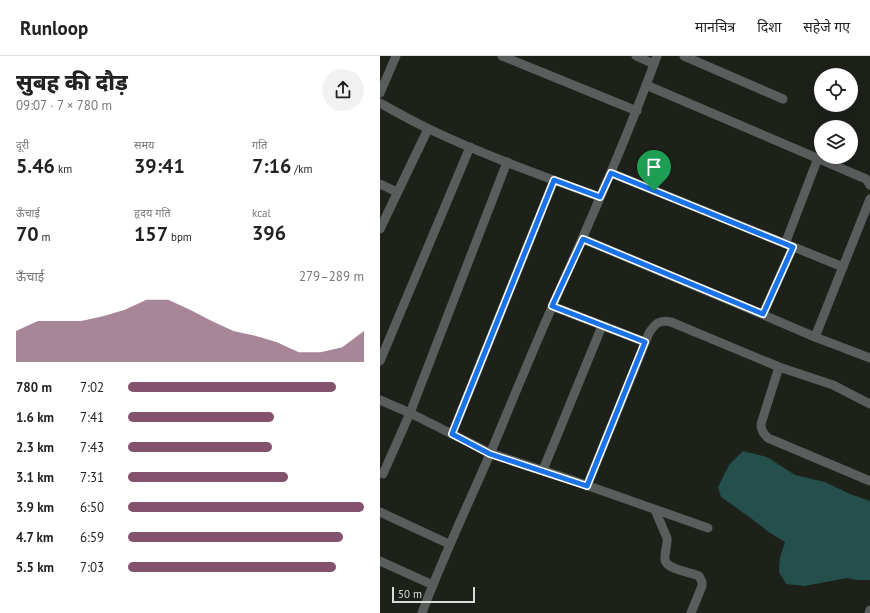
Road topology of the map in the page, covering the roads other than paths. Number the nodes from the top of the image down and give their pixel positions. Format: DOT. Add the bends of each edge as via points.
graph roads {
  1 [pos="396,56"];
  2 [pos="502,56"];
  3 [pos="636,56"];
  4 [pos="684,56"];
  5 [pos="656,60"];
  6 [pos="646,85"];
  7 [pos="380,93"];
  8 [pos="783,98"];
  9 [pos="380,104"];
  10 [pos="637,111"];
  11 [pos="428,129"];
  12 [pos="470,146"];
  13 [pos="814,156"];
  14 [pos="507,162"];
  15 [pos="816,164"];
  16 [pos="832,164"];
  17 [pos="611,173"];
  18 [pos="554,180"];
  19 [pos="380,184"];
  20 [pos="870,185"];
  21 [pos="397,192"];
  22 [pos="600,197"];
  23 [pos="870,199"];
  24 [pos="380,229"];
  25 [pos="583,239"];
  26 [pos="789,246"];
  27 [pos="843,267"];
  28 [pos="552,306"];
  29 [pos="763,314"];
  30 [pos="602,326"];
  31 [pos="814,337"];
  32 [pos="645,342"];
  33 [pos="870,358"];
  34 [pos="380,361"];
  35 [pos="779,367"];
  36 [pos="380,400"];
  37 [pos="870,404"];
  38 [pos="410,413"];
  39 [pos="452,434"];
  40 [pos="490,454"];
  41 [pos="543,470"];
  42 [pos="383,474"];
  43 [pos="870,481"];
  44 [pos="587,486"];
  45 [pos="655,510"];
  46 [pos="380,512"];
  47 [pos="708,528"];
  48 [pos="449,544"];
  49 [pos="380,562"];
  50 [pos="433,585"];
  51 [pos="870,610"];
  52 [pos="422,613"];
  53 [pos="691,613"];
  54 [pos="869,613"];
  1 -- 7 [label="street"];
  2 -- 10 [label="street"];
  3 -- 5 [label="street"];
  4 -- 8 [label="street"];
  5 -- 6 [label="street"];
  6 -- 10 [label="street"];
  6 -- 13 [label="street"];
  9 -- 11 [label="street"];
  10 -- 17 [label="street"];
  11 -- 12 [label="street"];
  11 -- 21 [label="street"];
  12 -- 14 [label="street"];
  12 -- 34 [label="street"];
  14 -- 18 [label="street"];
  14 -- 38 [label="street"];
  15 -- 26 [label="street"];
  16 -- 20 [label="street" via="866,179"];
  17 -- 22 [label="street"];
  17 -- 26 [label="street"];
  18 -- 22 [label="street"];
  18 -- 39 [label="street"];
  19 -- 21 [label="street"];
  21 -- 24 [label="street"];
  22 -- 25 [label="street"];
  23 -- 27 [label="street"];
  25 -- 28 [label="street"];
  25 -- 29 [label="street"];
  26 -- 27 [label="street"];
  26 -- 29 [label="street"];
  27 -- 31 [label="street"];
  28 -- 30 [label="street"];
  28 -- 40 [label="street"];
  29 -- 31 [label="street"];
  30 -- 32 [label="street"];
  30 -- 41 [label="street"];
  31 -- 33 [label="street"];
  32 -- 35 [label="street" via="653,326 665,320"];
  32 -- 44 [label="street"];
  35 -- 37 [label="street" via="833,385"];
  35 -- 43 [label="street" via="761,424 764,434 768,438"];
  36 -- 38 [label="street"];
  38 -- 39 [label="street"];
  38 -- 42 [label="street"];
  39 -- 40 [label="street"];
  40 -- 41 [label="street"];
  40 -- 48 [label="street"];
  41 -- 44 [label="street"];
  44 -- 45 [label="street"];
  45 -- 47 [label="street"];
  45 -- 53 [label="street" via="667,538 666,563 699,576 702,582"];
  46 -- 48 [label="street"];
  48 -- 50 [label="street"];
  49 -- 50 [label="street"];
  50 -- 52 [label="street"];
  51 -- 54 [label="street"];
}
